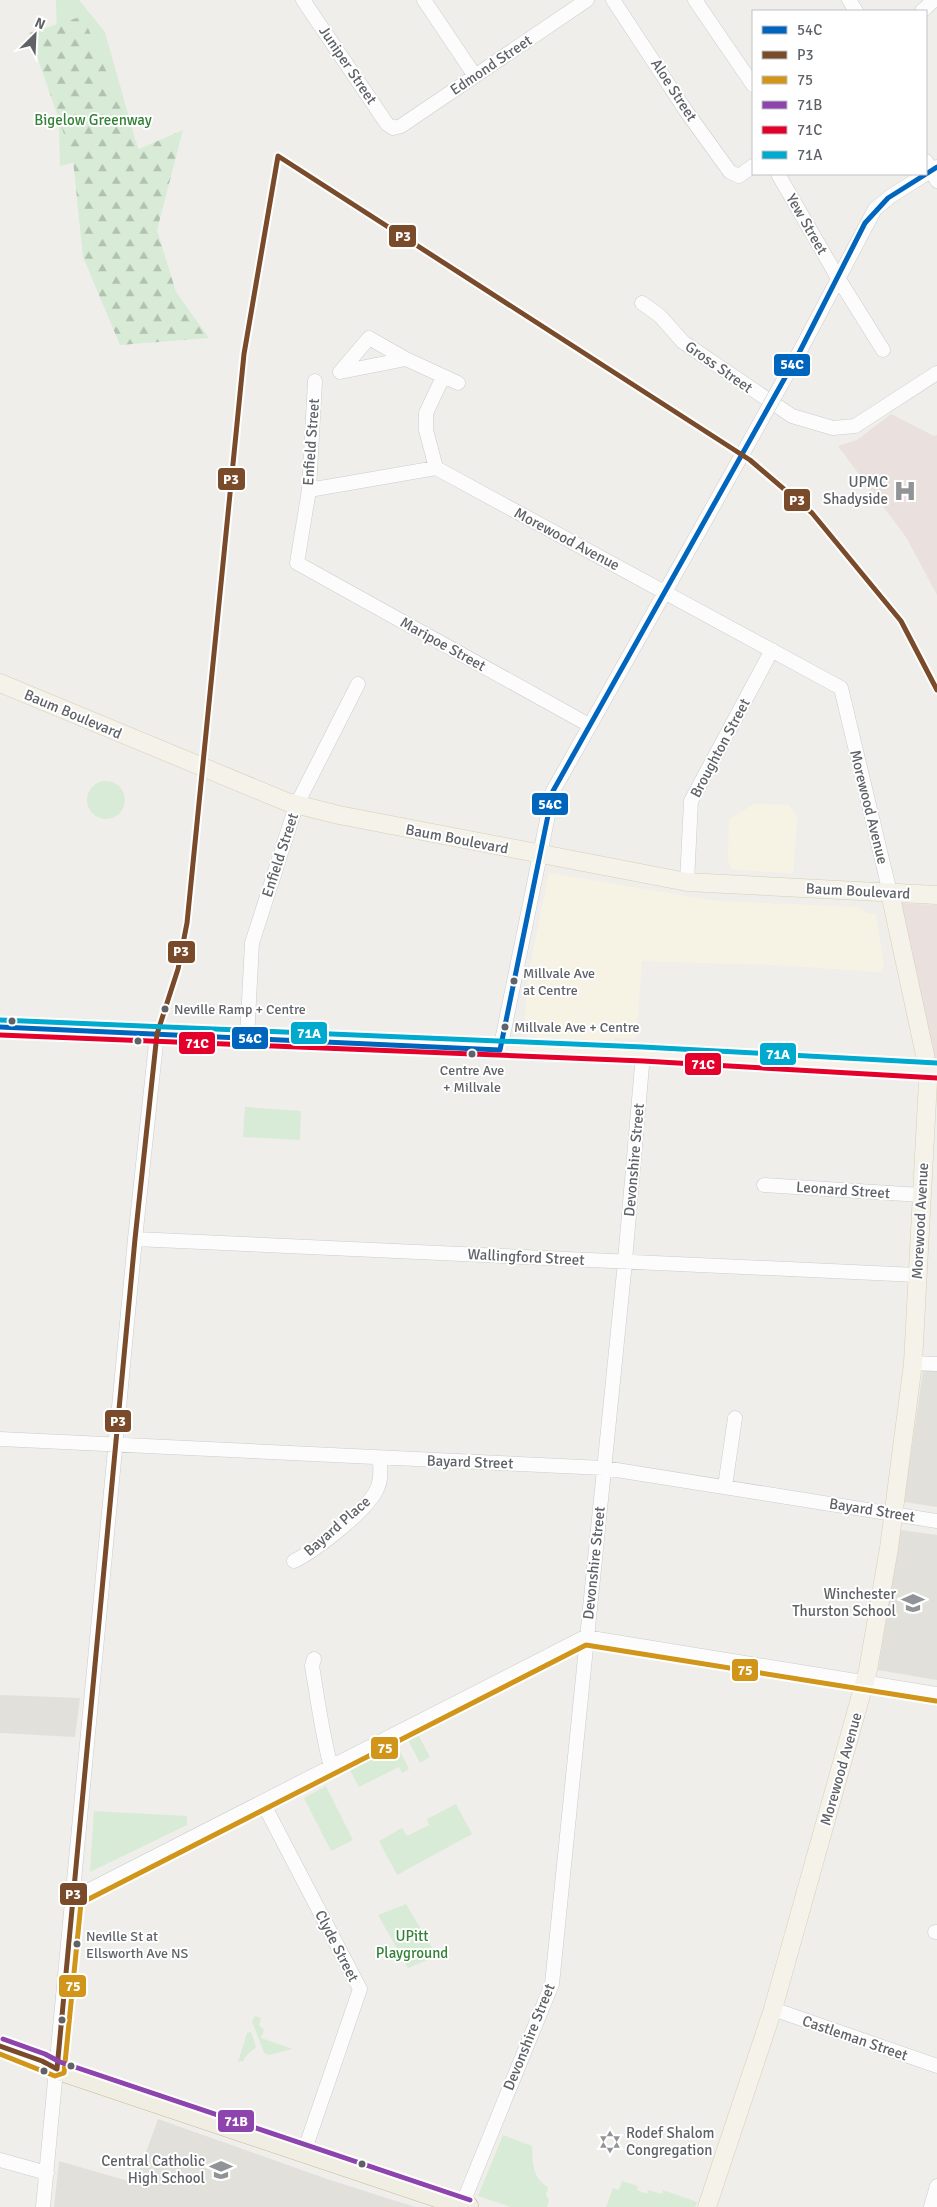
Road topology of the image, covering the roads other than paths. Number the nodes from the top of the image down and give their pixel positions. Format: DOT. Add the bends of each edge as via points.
graph roads {
  1 [pos="303,0"];
  2 [pos="424,0"];
  3 [pos="588,0"];
  4 [pos="613,0"];
  5 [pos="695,0"];
  6 [pos="934,0"];
  7 [pos="923,10"];
  8 [pos="475,76"];
  9 [pos="752,84"];
  10 [pos="393,128"];
  11 [pos="752,167"];
  12 [pos="779,175"];
  13 [pos="926,175"];
  14 [pos="838,278"];
  15 [pos="642,303"];
  16 [pos="883,350"];
  17 [pos="406,359"];
  18 [pos="937,373"];
  19 [pos="443,377"];
  20 [pos="315,381"];
  21 [pos="458,383"];
  22 [pos="436,468"];
  23 [pos="309,490"];
  24 [pos="298,563"];
  25 [pos="664,592"];
  26 [pos="772,650"];
  27 [pos="0,683"];
  28 [pos="358,684"];
  29 [pos="589,725"];
  30 [pos="296,806"];
  31 [pos="539,855"];
  32 [pos="687,882"];
  33 [pos="890,893"];
  34 [pos="937,895"];
  35 [pos="0,1027"];
  36 [pos="157,1034"];
  37 [pos="247,1039"];
  38 [pos="500,1050"];
  39 [pos="643,1054"];
  40 [pos="932,1070"];
  41 [pos="764,1185"];
  42 [pos="921,1194"];
  43 [pos="135,1238"];
  44 [pos="625,1262"];
  45 [pos="917,1275"];
  46 [pos="913,1363"];
  47 [pos="937,1364"];
  48 [pos="735,1418"];
  49 [pos="0,1439"];
  50 [pos="116,1444"];
  51 [pos="380,1458"];
  52 [pos="604,1468"];
  53 [pos="725,1486"];
  54 [pos="892,1514"];
  55 [pos="937,1521"];
  56 [pos="294,1561"];
  57 [pos="585,1637"];
  58 [pos="314,1658"];
  59 [pos="865,1683"];
  60 [pos="937,1694"];
  61 [pos="331,1767"];
  62 [pos="263,1803"];
  63 [pos="74,1898"];
  64 [pos="773,2009"];
  65 [pos="0,2046"];
  66 [pos="937,2066"];
  67 [pos="57,2069"];
  68 [pos="304,2152"];
  69 [pos="0,2160"];
  70 [pos="47,2173"];
  71 [pos="937,2186"];
  72 [pos="465,2206"];
  73 [pos="43,2207"];
  74 [pos="707,2207"];
  75 [pos="930,2207"];
  1 -- 10 [label="street, Juniper Street" via="387,124"];
  2 -- 8 [label="street"];
  3 -- 8 [label="street, Edmond Street"];
  4 -- 11 [label="street, Aloe Street" via="730,172 739,176"];
  5 -- 9 [label="street"];
  6 -- 7 [label="street"];
  8 -- 10 [label="street, Edmond Street" via="401,126"];
  12 -- 14 [label="street, Yew Street"];
  13 -- 14 [label="street" via="875,209"];
  14 -- 16 [label="street, Yew Street"];
  14 -- 25 [label="street, bridge"];
  15 -- 18 [label="street, Gross Street" via="660,316 683,342 718,367 792,416 824,426 855,426"];
  17 -- 19 [label="street"];
  19 -- 21 [label="street"];
  19 -- 22 [label="street" via="426,413 426,430"];
  20 -- 23 [label="street, Enfield Street"];
  22 -- 23 [label="street"];
  22 -- 25 [label="street, Morewood Avenue"];
  23 -- 24 [label="street, Enfield Street"];
  24 -- 29 [label="street, Maripoe Street"];
  25 -- 26 [label="street, Morewood Avenue"];
  25 -- 29 [label="street"];
  26 -- 32 [label="street, Broughton Street" via="691,801"];
  26 -- 33 [label="street, Morewood Avenue" via="841,688"];
  27 -- 30 [label="main road, Baum Boulevard"];
  28 -- 30 [label="street, Enfield Street"];
  29 -- 31 [label="street" via="553,791"];
  30 -- 31 [label="main road, Baum Boulevard"];
  30 -- 37 [label="street, Enfield Street" via="252,943"];
  31 -- 32 [label="main road, Baum Boulevard"];
  31 -- 38 [label="street"];
  32 -- 33 [label="main road, Baum Boulevard"];
  33 -- 34 [label="main road, Baum Boulevard"];
  33 -- 40 [label="main road, Morewood Avenue"];
  35 -- 36 [label="main road"];
  36 -- 37 [label="main road"];
  36 -- 43 [label="street"];
  37 -- 38 [label="main road"];
  38 -- 39 [label="main road"];
  39 -- 40 [label="main road"];
  39 -- 44 [label="street, Devonshire Street"];
  40 -- 42 [label="main road, Morewood Avenue"];
  41 -- 42 [label="street, Leonard Street"];
  42 -- 45 [label="main road, Morewood Avenue"];
  43 -- 44 [label="street, Wallingford Street"];
  43 -- 50 [label="street"];
  44 -- 45 [label="street, Wallingford Street"];
  44 -- 52 [label="street, Devonshire Street"];
  45 -- 46 [label="main road, Morewood Avenue"];
  46 -- 47 [label="street"];
  46 -- 54 [label="main road, Morewood Avenue"];
  48 -- 53 [label="street"];
  49 -- 50 [label="street, Bayard Street"];
  50 -- 51 [label="street, Bayard Street"];
  50 -- 63 [label="street"];
  51 -- 52 [label="street, Bayard Street"];
  51 -- 56 [label="street, Bayard Place" via="381,1476 367,1504 318,1546"];
  52 -- 53 [label="street, Bayard Street"];
  52 -- 57 [label="street, Devonshire Street"];
  53 -- 54 [label="street, Bayard Street"];
  54 -- 55 [label="street, Bayard Street"];
  54 -- 59 [label="main road, Morewood Avenue"];
  57 -- 59 [label="street"];
  57 -- 61 [label="street"];
  57 -- 72 [label="street, Devonshire Street" via="552,1984"];
  58 -- 61 [label="street" via="312,1666 321,1730"];
  59 -- 60 [label="street"];
  59 -- 64 [label="main road, Morewood Avenue"];
  61 -- 62 [label="street"];
  62 -- 63 [label="street"];
  62 -- 68 [label="street, Clyde Street" via="360,1990"];
  63 -- 67 [label="street"];
  64 -- 66 [label="street, Castleman Street"];
  64 -- 74 [label="main road, Morewood Avenue"];
  65 -- 67 [label="highway"];
  67 -- 68 [label="highway"];
  67 -- 70 [label="street"];
  68 -- 72 [label="highway"];
  69 -- 70 [label="street"];
  70 -- 73 [label="street"];
  71 -- 75 [label="street"];
}
